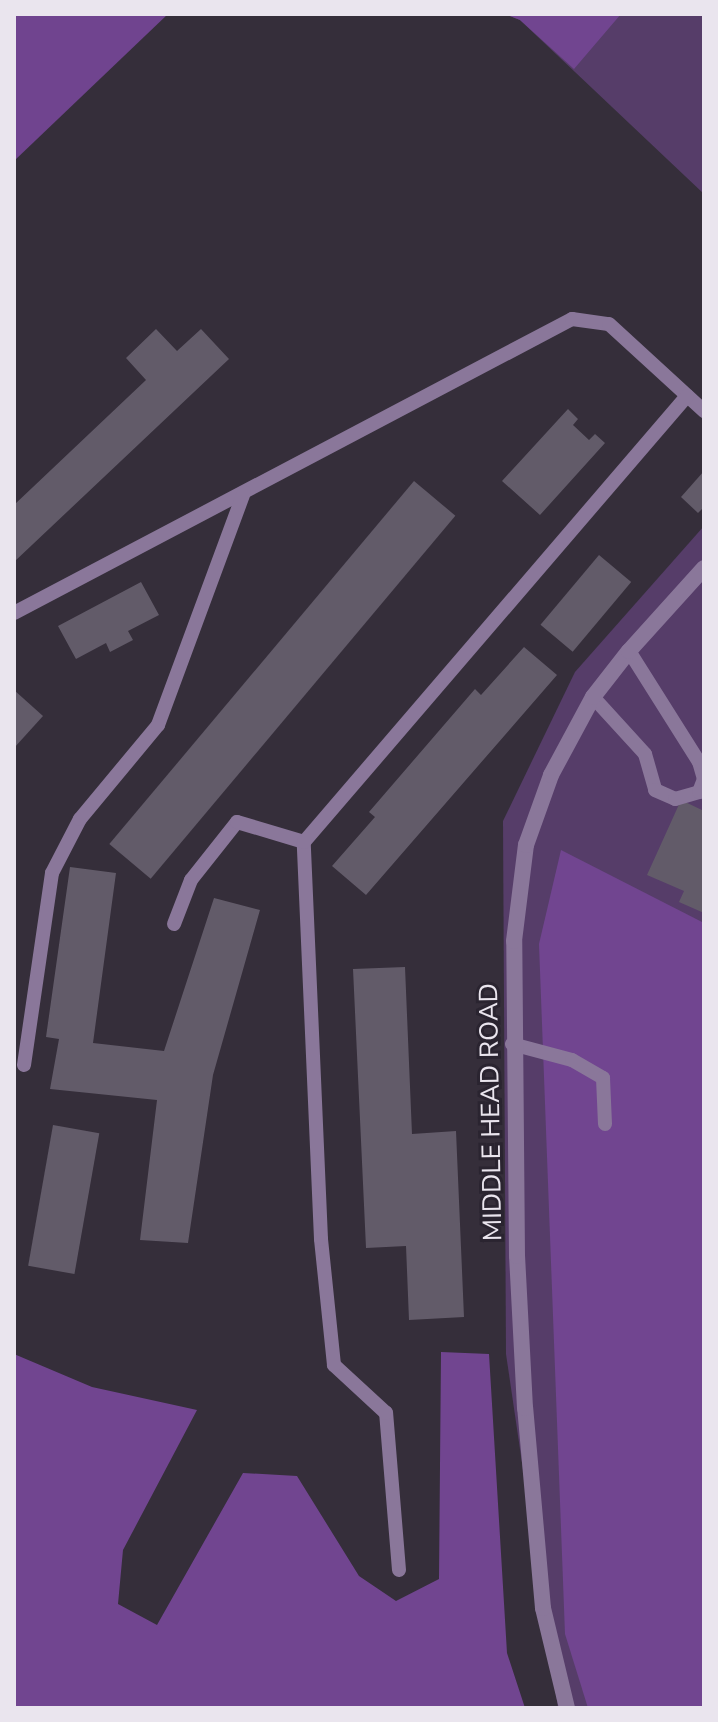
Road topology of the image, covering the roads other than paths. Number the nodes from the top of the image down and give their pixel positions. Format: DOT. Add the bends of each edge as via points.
graph roads {
  1 [pos="687,396"];
  2 [pos="704,411"];
  3 [pos="244,492"];
  4 [pos="704,568"];
  5 [pos="14,613"];
  6 [pos="629,651"];
  7 [pos="593,697"];
  8 [pos="304,842"];
  9 [pos="174,924"];
  10 [pos="512,1044"];
  11 [pos="24,1065"];
  12 [pos="605,1124"];
  13 [pos="399,1570"];
  14 [pos="567,1708"];
  1 -- 2 [label="lane"];
  1 -- 3 [label="lane" via="609,324 572,319"];
  1 -- 8 [label="lane"];
  3 -- 5 [label="lane"];
  3 -- 11 [label="lane" via="158,725 80,819 52,873"];
  4 -- 6 [label="street, MIDDLE HEAD ROAD"];
  6 -- 7 [label="street, MIDDLE HEAD ROAD"];
  6 -- 7 [label="lane" via="699,762 704,779 699,792 675,799 655,790 645,754"];
  7 -- 10 [label="street, MIDDLE HEAD ROAD" via="551,775 526,845 514,941"];
  8 -- 9 [label="lane" via="237,822 191,880"];
  8 -- 13 [label="lane" via="321,1239 334,1365 386,1413"];
  10 -- 12 [label="lane" via="572,1060 603,1078"];
  10 -- 14 [label="street, MIDDLE HEAD ROAD" via="525,1408 543,1608"];
}
